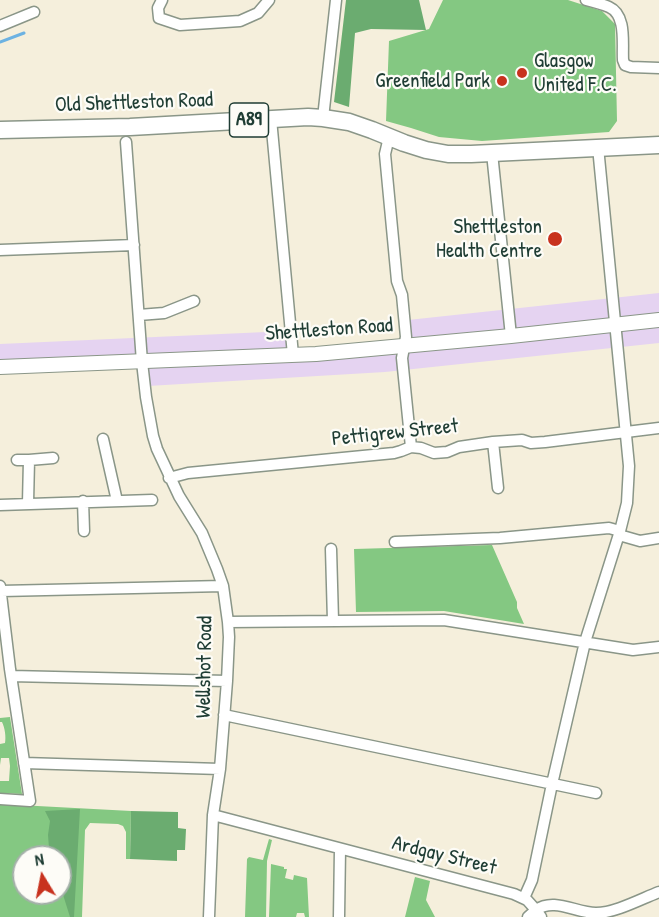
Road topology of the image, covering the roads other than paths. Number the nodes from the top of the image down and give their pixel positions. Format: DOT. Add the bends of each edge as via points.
graph roads {
  1 [pos="162,0"];
  2 [pos="269,0"];
  3 [pos="336,0"];
  4 [pos="586,0"];
  5 [pos="614,4"];
  6 [pos="34,12"];
  7 [pos="0,26"];
  8 [pos="659,68"];
  9 [pos="323,118"];
  10 [pos="271,119"];
  11 [pos="0,130"];
  12 [pos="388,137"];
  13 [pos="126,142"];
  14 [pos="659,145"];
  15 [pos="598,147"];
  16 [pos="492,153"];
  17 [pos="134,245"];
  18 [pos="0,250"];
  19 [pos="194,301"];
  20 [pos="139,315"];
  21 [pos="659,320"];
  22 [pos="615,325"];
  23 [pos="511,336"];
  24 [pos="404,346"];
  25 [pos="293,355"];
  26 [pos="142,362"];
  27 [pos="0,367"];
  28 [pos="659,428"];
  29 [pos="626,433"];
  30 [pos="103,439"];
  31 [pos="493,442"];
  32 [pos="411,447"];
  33 [pos="53,458"];
  34 [pos="170,478"];
  35 [pos="498,488"];
  36 [pos="152,500"];
  37 [pos="83,501"];
  38 [pos="117,501"];
  39 [pos="28,503"];
  40 [pos="0,505"];
  41 [pos="84,531"];
  42 [pos="619,533"];
  43 [pos="659,538"];
  44 [pos="395,542"];
  45 [pos="331,549"];
  46 [pos="223,586"];
  47 [pos="0,589"];
  48 [pos="333,621"];
  49 [pos="228,622"];
  50 [pos="585,642"];
  51 [pos="659,647"];
  52 [pos="7,671"];
  53 [pos="227,681"];
  54 [pos="224,715"];
  55 [pos="24,763"];
  56 [pos="220,769"];
  57 [pos="552,784"];
  58 [pos="596,794"];
  59 [pos="0,800"];
  60 [pos="213,815"];
  61 [pos="340,849"];
  62 [pos="659,892"];
  63 [pos="524,898"];
  64 [pos="535,915"];
  65 [pos="209,917"];
  66 [pos="339,917"];
  1 -- 2 [label="street" via="159,18 180,25 240,21 258,13"];
  3 -- 9 [label="street"];
  4 -- 5 [label="street"];
  5 -- 8 [label="street" via="622,25 625,65"];
  6 -- 7 [label="street"];
  9 -- 10 [label="main road, Old Shettleston Road / A89"];
  9 -- 12 [label="main road, Old Shettleston Road / A89" via="355,124"];
  10 -- 11 [label="main road, Old Shettleston Road / A89" via="125,128"];
  10 -- 25 [label="street"];
  12 -- 16 [label="main road, Old Shettleston Road / A89" via="438,153"];
  12 -- 24 [label="street" via="385,154 402,295"];
  13 -- 17 [label="street, Wellshot Road"];
  14 -- 15 [label="main road, Old Shettleston Road / A89"];
  15 -- 16 [label="main road, Old Shettleston Road / A89"];
  15 -- 22 [label="street"];
  16 -- 23 [label="street"];
  17 -- 18 [label="street"];
  17 -- 20 [label="street, Wellshot Road"];
  19 -- 20 [label="street" via="164,313"];
  20 -- 26 [label="street, Wellshot Road"];
  21 -- 22 [label="street, Shettleston Road"];
  22 -- 23 [label="street, Shettleston Road"];
  22 -- 29 [label="street"];
  23 -- 24 [label="street, Shettleston Road"];
  24 -- 25 [label="street, Shettleston Road"];
  24 -- 32 [label="street"];
  25 -- 26 [label="street, Shettleston Road"];
  26 -- 27 [label="street, Shettleston Road"];
  26 -- 34 [label="street, Wellshot Road" via="153,436"];
  28 -- 29 [label="street, Pettigrew Street"];
  29 -- 31 [label="street, Pettigrew Street" via="531,443"];
  29 -- 42 [label="street" via="629,481"];
  30 -- 38 [label="street"];
  31 -- 32 [label="street, Pettigrew Street" via="434,453"];
  31 -- 35 [label="street"];
  32 -- 34 [label="street, Pettigrew Street" via="394,453"];
  33 -- 39 [label="street" via="23,460"];
  34 -- 46 [label="street, Wellshot Road" via="202,533"];
  36 -- 38 [label="street"];
  37 -- 38 [label="street"];
  37 -- 39 [label="street"];
  37 -- 41 [label="street"];
  39 -- 40 [label="street"];
  42 -- 43 [label="street" via="640,541"];
  42 -- 44 [label="street" via="609,528"];
  42 -- 50 [label="street"];
  45 -- 48 [label="street"];
  46 -- 47 [label="street"];
  46 -- 49 [label="street, Wellshot Road"];
  47 -- 52 [label="street"];
  48 -- 49 [label="street"];
  48 -- 50 [label="street" via="444,620"];
  49 -- 53 [label="street, Wellshot Road"];
  50 -- 51 [label="street" via="633,650"];
  50 -- 57 [label="street"];
  52 -- 53 [label="street"];
  52 -- 55 [label="street"];
  53 -- 54 [label="street, Wellshot Road"];
  54 -- 56 [label="street, Wellshot Road"];
  54 -- 57 [label="street"];
  55 -- 56 [label="street"];
  55 -- 59 [label="street" via="30,801"];
  56 -- 60 [label="street, Wellshot Road"];
  57 -- 58 [label="street"];
  57 -- 63 [label="street" via="532,880"];
  60 -- 61 [label="street, Ardgay Street"];
  60 -- 65 [label="street, Wellshot Road"];
  61 -- 63 [label="street, Ardgay Street"];
  61 -- 66 [label="street"];
  62 -- 64 [label="street, Ardgay Street" via="600,913 553,904 543,906"];
  63 -- 64 [label="street, Ardgay Street" via="531,903"];
}
